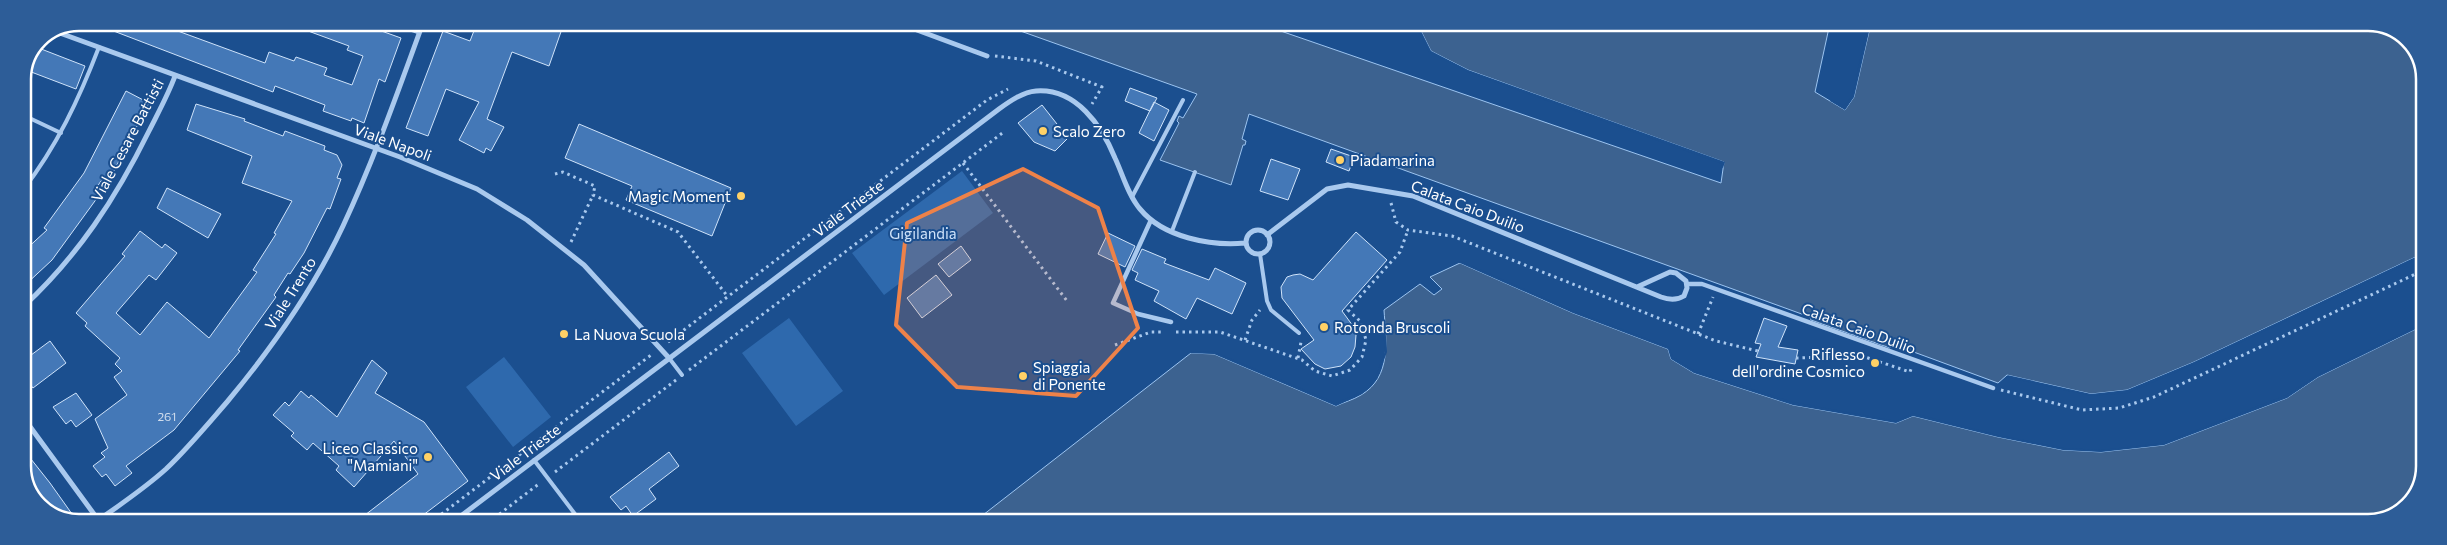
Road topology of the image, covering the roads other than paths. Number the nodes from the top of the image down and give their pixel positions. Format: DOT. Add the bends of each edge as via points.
graph roads {
  1 [pos="416,31"];
  2 [pos="920,31"];
  3 [pos="419,32"];
  4 [pos="63,34"];
  5 [pos="99,47"];
  6 [pos="987,56"];
  7 [pos="175,76"];
  8 [pos="1183,100"];
  9 [pos="31,120"];
  10 [pos="61,133"];
  11 [pos="376,148"];
  12 [pos="1195,172"];
  13 [pos="31,180"];
  14 [pos="1132,197"];
  15 [pos="1151,220"];
  16 [pos="1172,231"];
  17 [pos="1267,235"];
  18 [pos="1245,243"];
  19 [pos="1260,254"];
  20 [pos="1687,284"];
  21 [pos="1637,287"];
  22 [pos="31,299"];
  23 [pos="1172,322"];
  24 [pos="1299,333"];
  25 [pos="669,358"];
  26 [pos="682,375"];
  27 [pos="1994,388"];
  28 [pos="31,428"];
  29 [pos="534,460"];
  30 [pos="93,514"];
  31 [pos="107,514"];
  32 [pos="463,514"];
  33 [pos="575,514"];
  1 -- 3 [label="street"];
  2 -- 6 [label="street"];
  3 -- 11 [label="street, Viale Trento"];
  4 -- 5 [label="street, Viale Napoli"];
  5 -- 7 [label="street, Viale Napoli"];
  5 -- 10 [label="lane" via="83,91"];
  7 -- 11 [label="street, Viale Napoli"];
  7 -- 22 [label="street, Viale Cesare Battisti" via="113,200 68,262"];
  8 -- 14 [label="lane"];
  9 -- 10 [label="lane"];
  10 -- 13 [label="lane"];
  11 -- 25 [label="street, Viale Napoli" via="477,189 527,220 584,265"];
  11 -- 31 [label="street, Viale Trento" via="317,277 286,326 185,451"];
  12 -- 16 [label="lane"];
  14 -- 15 [label="street, Viale Trieste"];
  14 -- 25 [label="street, Viale Trieste" via="1102,132 1085,110 1067,97 1052,92 1036,91 1019,96"];
  15 -- 16 [label="street, Viale Trieste"];
  15 -- 23 [label="street" via="1113,303 1138,314"];
  16 -- 18 [label="street, Viale Trieste" via="1196,240 1228,245"];
  17 -- 18 [label="street" via="1260,230 1251,232"];
  17 -- 19 [label="street" via="1269,247"];
  17 -- 21 [label="street, Calata Caio Duilio" via="1327,189 1348,185 1412,196"];
  18 -- 19 [label="street" via="1249,251"];
  19 -- 24 [label="lane" via="1266,301 1271,310"];
  20 -- 21 [label="street, Calata Caio Duilio" via="1682,277 1670,272"];
  20 -- 21 [label="street, Calata Caio Duilio" via="1684,296 1678,300"];
  20 -- 27 [label="street, Calata Caio Duilio" via="1702,284"];
  25 -- 26 [label="lane"];
  25 -- 29 [label="street, Viale Trieste"];
  28 -- 30 [label="street"];
  29 -- 32 [label="street, Viale Trieste"];
  29 -- 33 [label="lane"];
}
